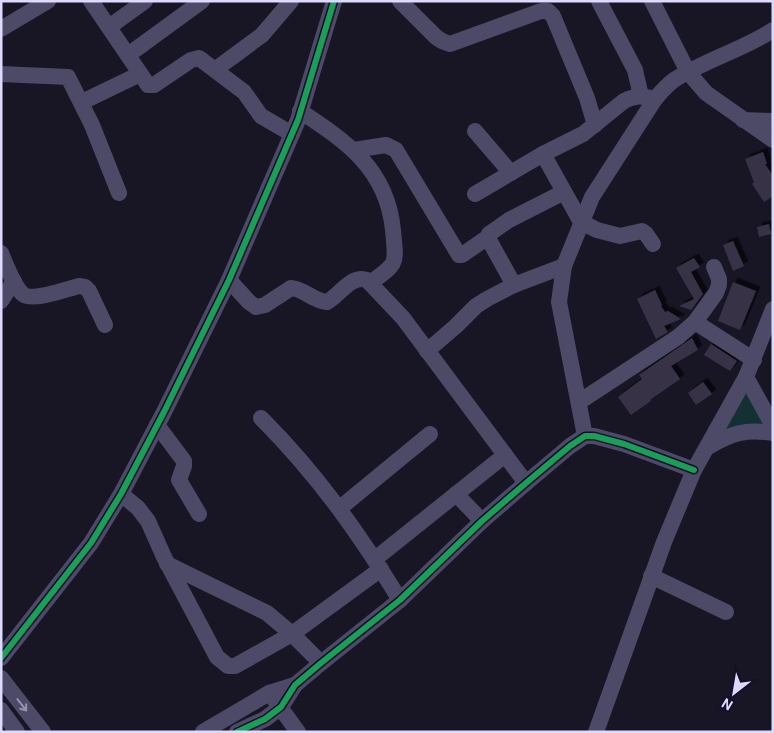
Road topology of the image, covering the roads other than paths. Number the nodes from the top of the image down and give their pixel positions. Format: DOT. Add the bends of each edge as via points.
graph roads {
  1 [pos="48,1"];
  2 [pos="90,1"];
  3 [pos="145,1"];
  4 [pos="202,1"];
  5 [pos="291,1"];
  6 [pos="400,1"];
  7 [pos="599,1"];
  8 [pos="652,1"];
  9 [pos="330,2"];
  10 [pos="109,27"];
  11 [pos="1,29"];
  12 [pos="773,30"];
  13 [pos="128,55"];
  14 [pos="216,69"];
  15 [pos="688,72"];
  16 [pos="1,74"];
  17 [pos="140,74"];
  18 [pos="648,98"];
  19 [pos="82,102"];
  20 [pos="300,111"];
  21 [pos="743,120"];
  22 [pos="773,121"];
  23 [pos="595,125"];
  24 [pos="474,132"];
  25 [pos="292,134"];
  26 [pos="773,140"];
  27 [pos="354,150"];
  28 [pos="543,154"];
  29 [pos="511,173"];
  30 [pos="564,192"];
  31 [pos="119,193"];
  32 [pos="475,194"];
  33 [pos="581,222"];
  34 [pos="488,238"];
  35 [pos="653,244"];
  36 [pos="1,253"];
  37 [pos="564,266"];
  38 [pos="714,267"];
  39 [pos="229,280"];
  40 [pos="14,281"];
  41 [pos="370,284"];
  42 [pos="514,285"];
  43 [pos="1,301"];
  44 [pos="773,309"];
  45 [pos="695,322"];
  46 [pos="105,325"];
  47 [pos="427,351"];
  48 [pos="754,360"];
  49 [pos="746,378"];
  50 [pos="579,402"];
  51 [pos="261,418"];
  52 [pos="157,425"];
  53 [pos="773,426"];
  54 [pos="773,433"];
  55 [pos="430,434"];
  56 [pos="585,436"];
  57 [pos="706,449"];
  58 [pos="506,455"];
  59 [pos="694,470"];
  60 [pos="526,483"];
  61 [pos="121,494"];
  62 [pos="456,494"];
  63 [pos="340,508"];
  64 [pos="199,514"];
  65 [pos="482,521"];
  66 [pos="167,564"];
  67 [pos="378,564"];
  68 [pos="651,576"];
  69 [pos="400,600"];
  70 [pos="726,612"];
  71 [pos="292,634"];
  72 [pos="1,658"];
  73 [pos="321,663"];
  74 [pos="1,678"];
  75 [pos="295,685"];
  76 [pos="268,693"];
  77 [pos="252,701"];
  78 [pos="281,707"];
  79 [pos="1,710"];
  80 [pos="270,725"];
  81 [pos="17,732"];
  82 [pos="43,732"];
  83 [pos="203,732"];
  84 [pos="237,732"];
  85 [pos="298,732"];
  86 [pos="596,732"];
  1 -- 11 [label="street"];
  2 -- 10 [label="street"];
  3 -- 10 [label="street"];
  4 -- 13 [label="street"];
  5 -- 14 [label="street" via="262,35"];
  6 -- 23 [label="street" via="442,42 450,44 548,11 553,16 587,98"];
  7 -- 18 [label="street"];
  8 -- 15 [label="street"];
  9 -- 20 [label="street"];
  10 -- 13 [label="street"];
  12 -- 15 [label="street"];
  13 -- 17 [label="street"];
  14 -- 17 [label="street" via="196,58 152,85 146,83"];
  14 -- 25 [label="street" via="244,92 261,116"];
  15 -- 18 [label="street"];
  15 -- 21 [label="street" via="706,93"];
  16 -- 19 [label="street" via="68,77"];
  17 -- 19 [label="street"];
  18 -- 23 [label="street" via="624,100"];
  18 -- 33 [label="street" via="599,183"];
  19 -- 31 [label="street"];
  20 -- 25 [label="street"];
  20 -- 27 [label="street" via="332,131"];
  21 -- 22 [label="street"];
  21 -- 26 [label="street"];
  23 -- 28 [label="street"];
  24 -- 29 [label="street"];
  25 -- 39 [label="street"];
  27 -- 34 [label="street" via="386,145 396,150 458,256"];
  27 -- 41 [label="street" via="382,187 392,216 394,263"];
  28 -- 29 [label="street"];
  28 -- 30 [label="street"];
  29 -- 32 [label="street"];
  30 -- 33 [label="street"];
  30 -- 34 [label="street" via="509,220 492,231"];
  33 -- 35 [label="street" via="620,236 642,231"];
  33 -- 37 [label="street"];
  34 -- 42 [label="street"];
  36 -- 40 [label="street"];
  37 -- 42 [label="street"];
  37 -- 50 [label="street" via="559,302"];
  38 -- 45 [label="street" via="719,285"];
  39 -- 41 [label="street" via="256,307 291,288 327,302 354,280 362,278"];
  39 -- 52 [label="street"];
  40 -- 43 [label="street"];
  40 -- 46 [label="street" via="19,290 35,297 86,287"];
  41 -- 47 [label="street" via="403,318"];
  42 -- 47 [label="street" via="476,306"];
  44 -- 48 [label="street"];
  45 -- 48 [label="street"];
  45 -- 50 [label="street" via="678,337"];
  47 -- 58 [label="street"];
  48 -- 49 [label="street"];
  49 -- 53 [label="street"];
  49 -- 57 [label="street"];
  50 -- 56 [label="street"];
  51 -- 63 [label="street"];
  52 -- 61 [label="street"];
  52 -- 64 [label="street" via="184,461 180,480"];
  54 -- 57 [label="street" via="740,432 726,436"];
  55 -- 63 [label="street"];
  56 -- 59 [label="street" via="624,444"];
  56 -- 60 [label="street"];
  57 -- 59 [label="street"];
  58 -- 60 [label="street"];
  58 -- 62 [label="street"];
  59 -- 68 [label="street"];
  60 -- 65 [label="street"];
  61 -- 66 [label="street" via="143,513"];
  61 -- 72 [label="street" via="91,543"];
  62 -- 65 [label="street"];
  62 -- 67 [label="street"];
  63 -- 67 [label="street"];
  65 -- 69 [label="street"];
  66 -- 71 [label="street" via="267,613"];
  66 -- 71 [label="street" via="222,663 235,666"];
  67 -- 69 [label="street"];
  67 -- 71 [label="street"];
  68 -- 70 [label="street"];
  68 -- 86 [label="street"];
  69 -- 73 [label="street"];
  71 -- 73 [label="street"];
  73 -- 75 [label="street"];
  74 -- 82 [label="street, one-way"];
  75 -- 76 [label="street"];
  75 -- 78 [label="street"];
  76 -- 77 [label="street"];
  76 -- 78 [label="street"];
  77 -- 80 [label="street"];
  77 -- 83 [label="street"];
  78 -- 80 [label="street"];
  78 -- 85 [label="street"];
  79 -- 81 [label="street"];
  80 -- 84 [label="street"];
}
